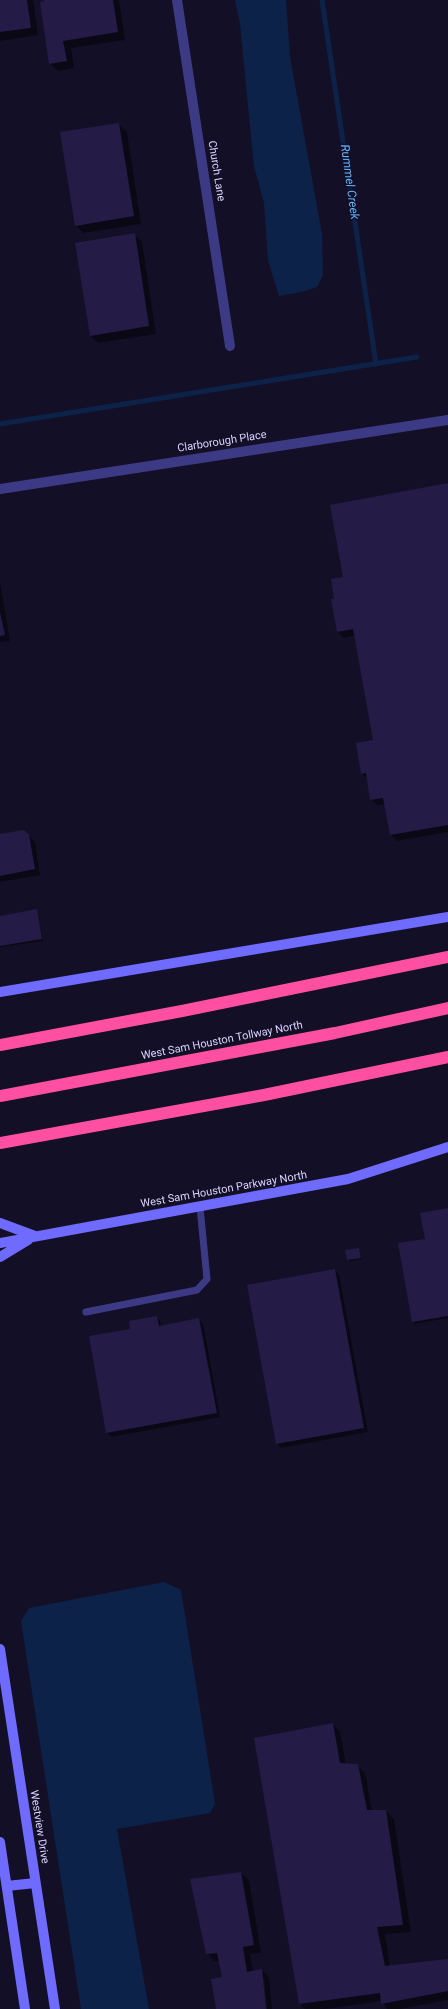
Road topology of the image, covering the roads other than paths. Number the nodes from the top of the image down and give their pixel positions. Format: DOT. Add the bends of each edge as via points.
graph roads {
  1 [pos="177,0"];
  2 [pos="230,346"];
  3 [pos="448,420"];
  4 [pos="0,489"];
  5 [pos="448,917"];
  6 [pos="448,957"];
  7 [pos="1,992"];
  8 [pos="448,1008"];
  9 [pos="0,1045"];
  10 [pos="448,1057"];
  11 [pos="0,1096"];
  12 [pos="6,1142"];
  13 [pos="448,1147"];
  14 [pos="200,1207"];
  15 [pos="0,1222"];
  16 [pos="35,1236"];
  17 [pos="0,1243"];
  18 [pos="0,1257"];
  19 [pos="86,1312"];
  20 [pos="0,1649"];
  21 [pos="0,1842"];
  22 [pos="35,1883"];
  23 [pos="7,1886"];
  24 [pos="25,2009"];
  25 [pos="55,2009"];
  1 -- 2 [label="street, Church Lane"];
  3 -- 4 [label="street, Clarborough Place"];
  5 -- 7 [label="main road"];
  6 -- 9 [label="highway"];
  8 -- 11 [label="highway, West Sam Houston Tollway North" via="335,1033"];
  10 -- 12 [label="highway" via="278,1092"];
  13 -- 14 [label="main road, West Sam Houston Parkway North" via="348,1179"];
  14 -- 16 [label="main road, West Sam Houston Parkway North"];
  14 -- 19 [label="lane" via="207,1279 197,1290"];
  15 -- 16 [label="main road"];
  16 -- 17 [label="main road, West Sam Houston Parkway North"];
  16 -- 18 [label="main road"];
  20 -- 22 [label="main road, Westview Drive"];
  21 -- 23 [label="main road"];
  22 -- 23 [label="main road"];
  22 -- 25 [label="main road, Westview Drive"];
  23 -- 24 [label="main road"];
}
